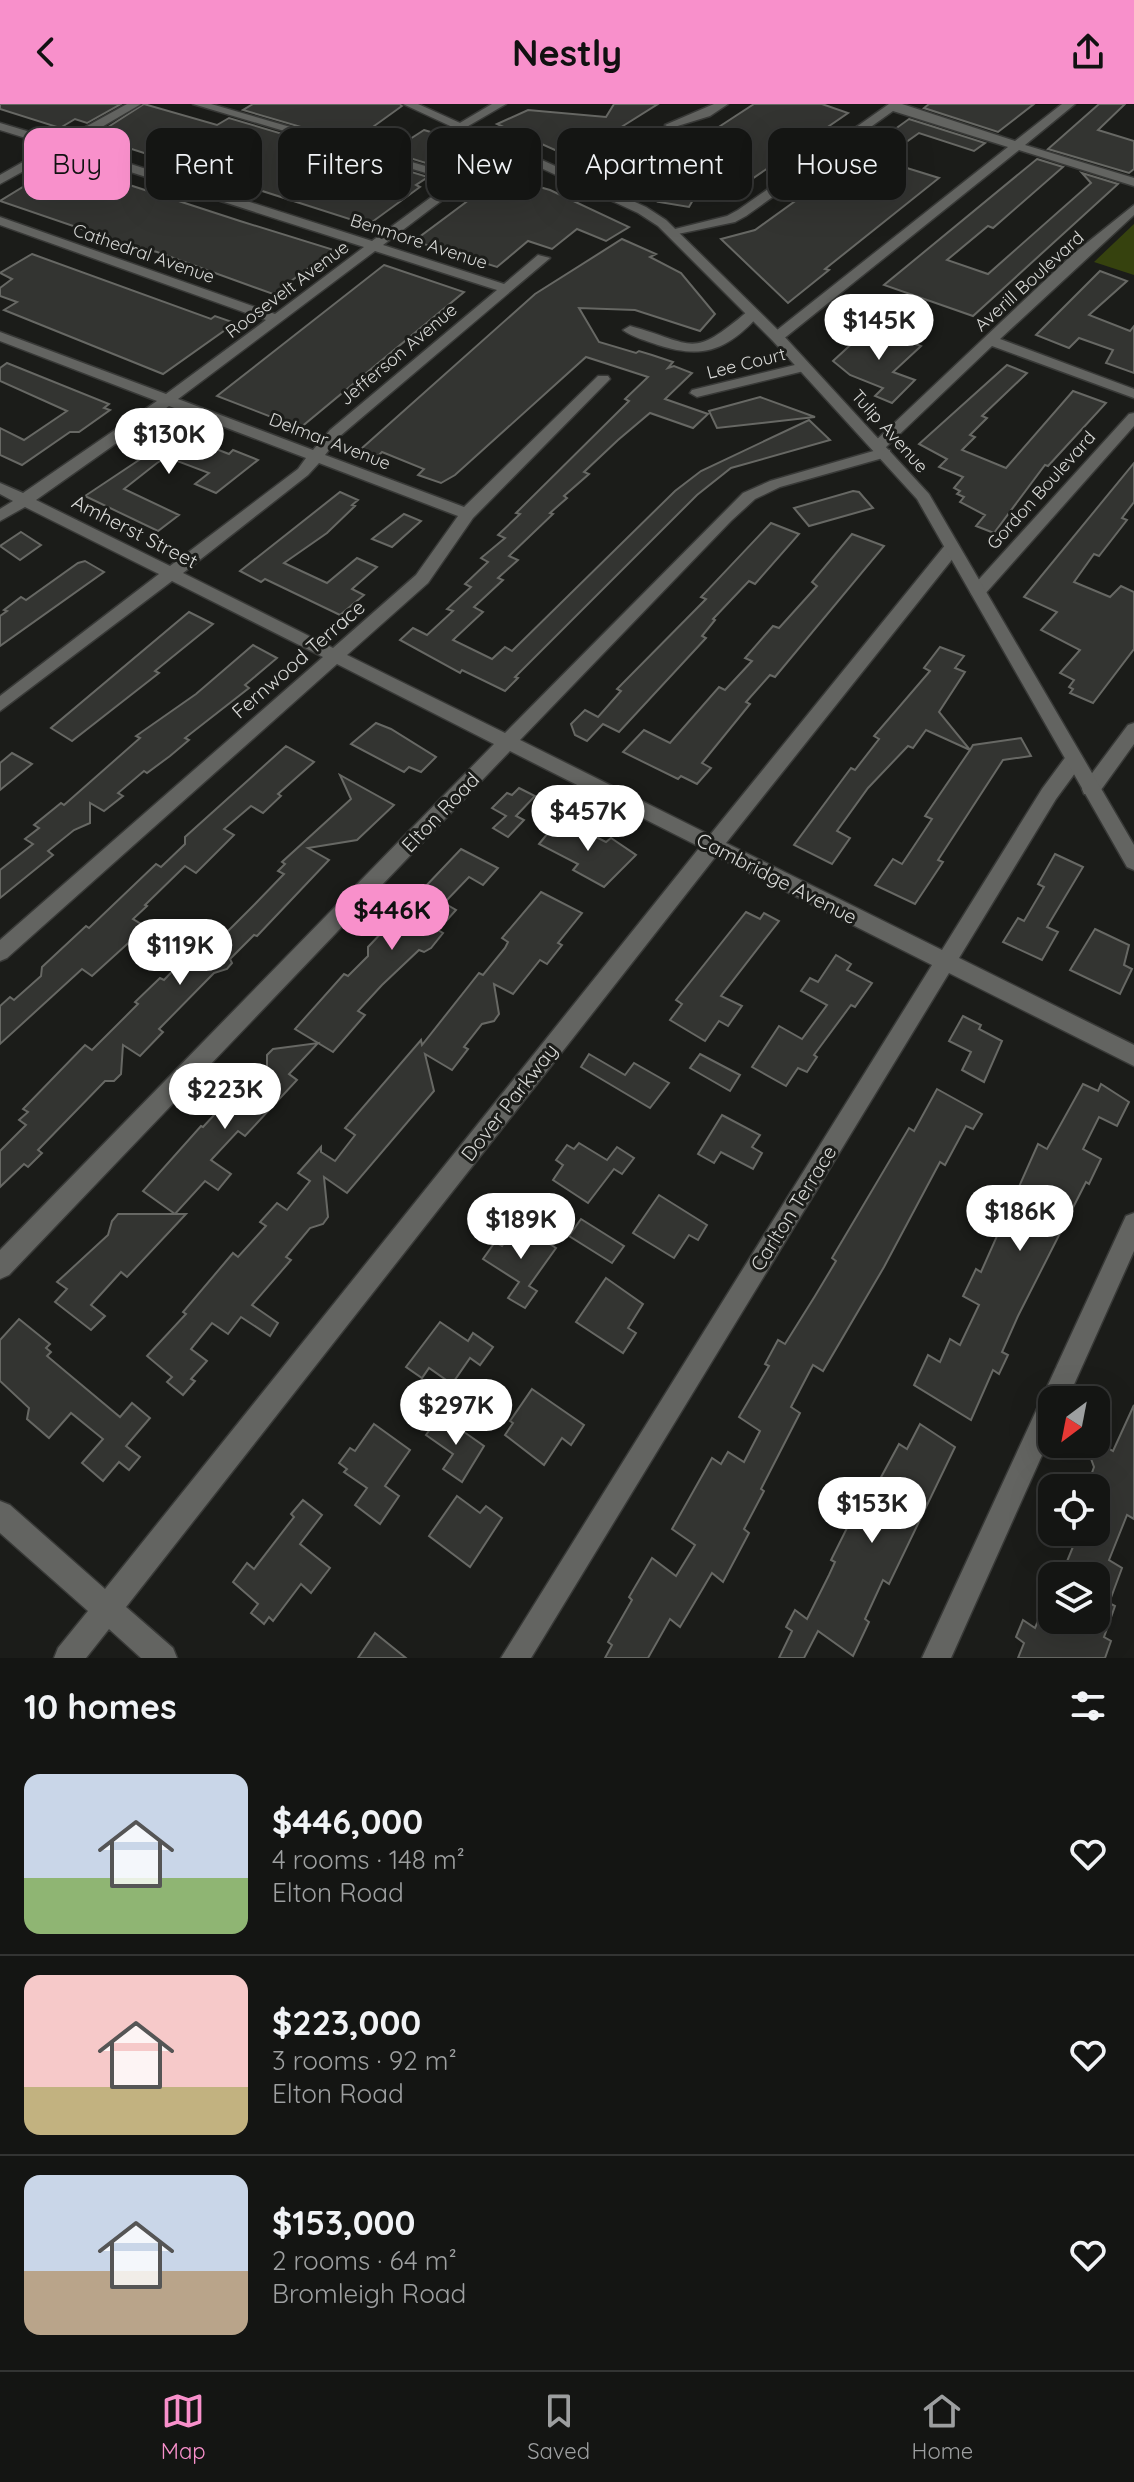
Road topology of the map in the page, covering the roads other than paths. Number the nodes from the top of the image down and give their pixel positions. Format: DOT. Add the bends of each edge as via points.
graph roads {
  1 [pos="135,104"];
  2 [pos="199,104"];
  3 [pos="409,104"];
  4 [pos="500,104"];
  5 [pos="722,104"];
  6 [pos="1069,104"];
  7 [pos="894,106"];
  8 [pos="671,125"];
  9 [pos="0,126"];
  10 [pos="459,127"];
  11 [pos="93,128"];
  12 [pos="24,134"];
  13 [pos="1017,146"];
  14 [pos="541,164"];
  15 [pos="24,167"];
  16 [pos="130,168"];
  17 [pos="427,170"];
  18 [pos="0,180"];
  19 [pos="1134,182"];
  20 [pos="436,200"];
  21 [pos="1134,209"];
  22 [pos="0,221"];
  23 [pos="673,231"];
  24 [pos="375,246"];
  25 [pos="543,258"];
  26 [pos="507,289"];
  27 [pos="753,314"];
  28 [pos="277,319"];
  29 [pos="630,330"];
  30 [pos="0,336"];
  31 [pos="777,337"];
  32 [pos="990,340"];
  33 [pos="803,367"];
  34 [pos="603,379"];
  35 [pos="697,393"];
  36 [pos="1134,394"];
  37 [pos="167,401"];
  38 [pos="1134,417"];
  39 [pos="882,449"];
  40 [pos="315,457"];
  41 [pos="0,488"];
  42 [pos="24,500"];
  43 [pos="467,514"];
  44 [pos="0,516"];
  45 [pos="952,548"];
  46 [pos="172,574"];
  47 [pos="978,591"];
  48 [pos="249,613"];
  49 [pos="335,656"];
  50 [pos="0,705"];
  51 [pos="1134,730"];
  52 [pos="508,743"];
  53 [pos="1074,760"];
  54 [pos="1091,789"];
  55 [pos="713,846"];
  56 [pos="1134,862"];
  57 [pos="0,952"];
  58 [pos="945,962"];
  59 [pos="1134,1056"];
  60 [pos="1134,1224"];
  61 [pos="0,1267"];
  62 [pos="1060,1386"];
  63 [pos="1038,1435"];
  64 [pos="0,1515"];
  65 [pos="108,1609"];
  66 [pos="68,1658"];
  67 [pos="163,1658"];
  68 [pos="515,1658"];
  69 [pos="936,1658"];
  1 -- 11 [label="street"];
  2 -- 17 [label="street"];
  3 -- 10 [label="street, Tulip Avenue"];
  4 -- 10 [label="street"];
  5 -- 8 [label="street"];
  6 -- 13 [label="street"];
  7 -- 13 [label="street"];
  7 -- 23 [label="street" via="734,218"];
  9 -- 12 [label="street, Benmore Avenue"];
  13 -- 19 [label="street"];
  13 -- 31 [label="street"];
  14 -- 23 [label="street, Tulip Avenue" via="642,210"];
  15 -- 18 [label="street"];
  16 -- 24 [label="street, Benmore Avenue"];
  20 -- 24 [label="street, Roosevelt Avenue"];
  21 -- 32 [label="street, Averill Boulevard"];
  22 -- 28 [label="street, Cathedral Avenue"];
  23 -- 27 [label="street, Tulip Avenue"];
  24 -- 26 [label="street, Benmore Avenue"];
  24 -- 28 [label="street, Roosevelt Avenue"];
  25 -- 26 [label="street, Jefferson Avenue"];
  26 -- 40 [label="street, Jefferson Avenue" via="335,433"];
  27 -- 29 [label="street" via="708,347 679,346"];
  27 -- 31 [label="street, Tulip Avenue"];
  28 -- 37 [label="street, Roosevelt Avenue"];
  30 -- 37 [label="street, Delmar Avenue"];
  31 -- 33 [label="street, Tulip Avenue"];
  32 -- 36 [label="street"];
  32 -- 39 [label="street, Averill Boulevard"];
  33 -- 35 [label="street, Lee Court"];
  33 -- 39 [label="street, Tulip Avenue"];
  34 -- 43 [label="street, Fernwood Terrace"];
  37 -- 40 [label="street, Delmar Avenue"];
  37 -- 42 [label="street, Roosevelt Avenue"];
  38 -- 47 [label="street, Gordon Boulevard"];
  39 -- 45 [label="street, Tulip Avenue" via="923,497"];
  39 -- 52 [label="street, Elton Road" via="749,496"];
  40 -- 43 [label="street, Delmar Avenue"];
  40 -- 46 [label="street, Jefferson Avenue" via="303,472"];
  41 -- 42 [label="street, Amherst Street"];
  42 -- 44 [label="street, Roosevelt Avenue"];
  42 -- 46 [label="street, Amherst Street"];
  43 -- 49 [label="street, Fernwood Terrace" via="422,579"];
  45 -- 47 [label="street, Tulip Avenue"];
  45 -- 55 [label="street, Dover Parkway"];
  46 -- 48 [label="street, Amherst Street"];
  46 -- 50 [label="street, Jefferson Avenue"];
  47 -- 53 [label="street, Tulip Avenue"];
  48 -- 49 [label="street, Cambridge Avenue"];
  49 -- 52 [label="street, Cambridge Avenue"];
  49 -- 57 [label="street, Fernwood Terrace"];
  51 -- 54 [label="street"];
  52 -- 55 [label="street, Cambridge Avenue"];
  52 -- 61 [label="street, Elton Road"];
  53 -- 54 [label="street, Tulip Avenue"];
  53 -- 58 [label="street, Carlton Terrace"];
  54 -- 56 [label="street, Tulip Avenue"];
  55 -- 58 [label="street, Cambridge Avenue"];
  55 -- 65 [label="street, Dover Parkway"];
  58 -- 59 [label="street, Cambridge Avenue"];
  58 -- 68 [label="street, Carlton Terrace"];
  60 -- 62 [label="street"];
  63 -- 69 [label="street"];
  64 -- 65 [label="street"];
  65 -- 66 [label="street, Dover Parkway"];
  65 -- 67 [label="street"];
}
